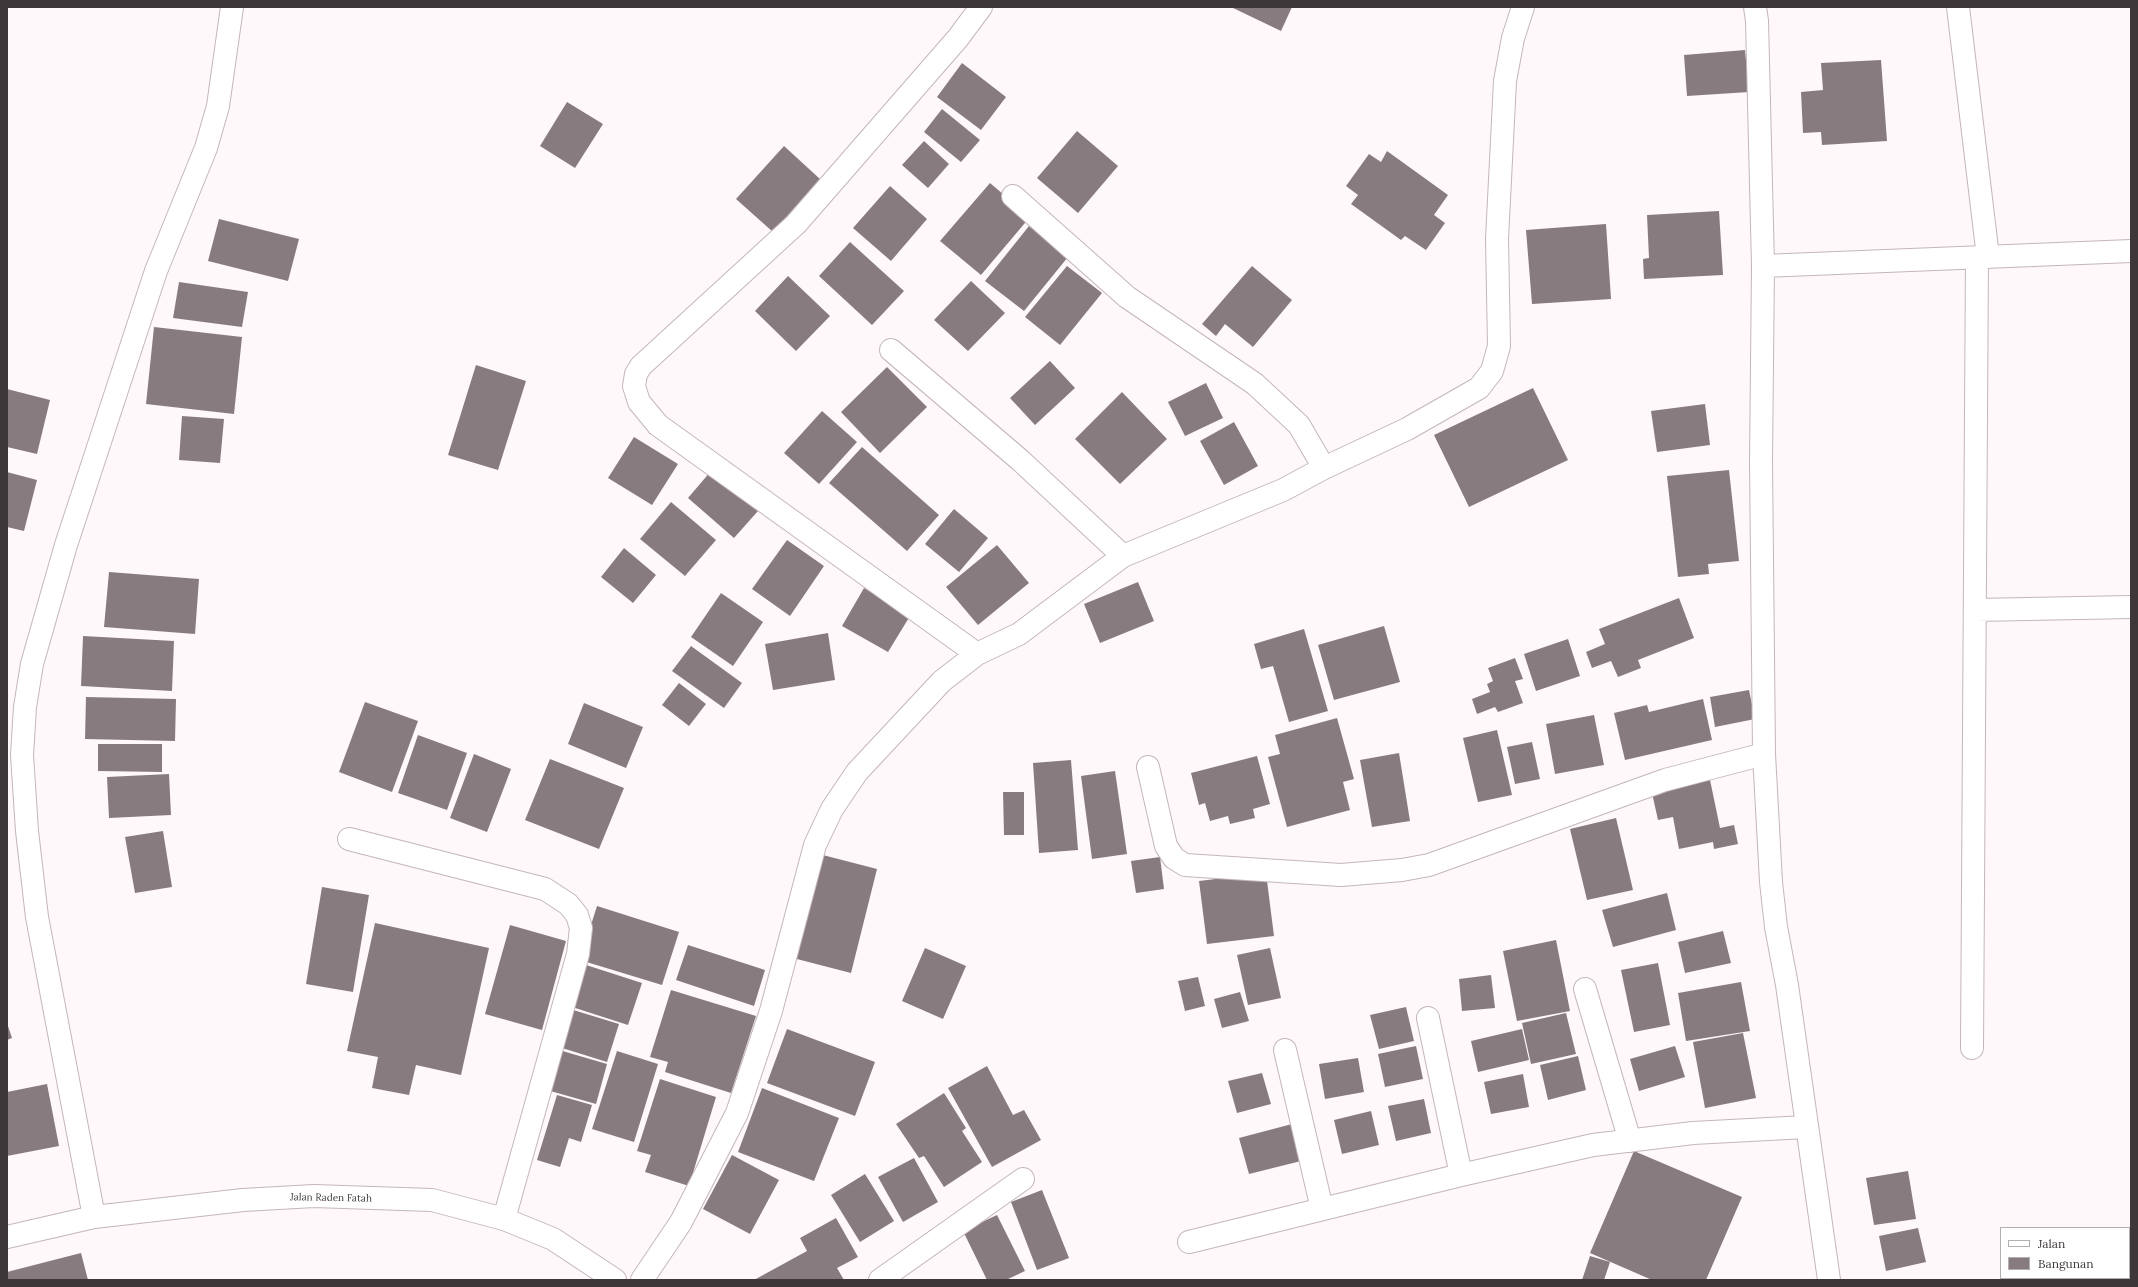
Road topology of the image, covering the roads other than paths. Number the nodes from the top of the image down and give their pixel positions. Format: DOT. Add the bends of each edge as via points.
graph roads {
  1 [pos="232,7"];
  2 [pos="981,7"];
  3 [pos="1523,7"];
  4 [pos="1755,7"];
  5 [pos="1958,7"];
  6 [pos="1013,196"];
  7 [pos="2131,251"];
  8 [pos="1983,257"];
  9 [pos="1763,266"];
  10 [pos="891,350"];
  11 [pos="1324,468"];
  12 [pos="1123,556"];
  13 [pos="2131,607"];
  14 [pos="1975,610"];
  15 [pos="977,654"];
  16 [pos="1764,754"];
  17 [pos="1148,767"];
  18 [pos="350,839"];
  19 [pos="1585,988"];
  20 [pos="1428,1018"];
  21 [pos="1972,1048"];
  22 [pos="1286,1050"];
  23 [pos="1806,1127"];
  24 [pos="1630,1141"];
  25 [pos="1461,1174"];
  26 [pos="1023,1180"];
  27 [pos="1322,1209"];
  28 [pos="94,1217"];
  29 [pos="504,1219"];
  30 [pos="7,1238"];
  31 [pos="1189,1242"];
  32 [pos="615,1280"];
  33 [pos="642,1280"];
  34 [pos="880,1280"];
  35 [pos="1829,1280"];
  1 -- 28 [label="main road" via="218,106 206,148 156,271 66,545 32,664 25,707 23,762 27,831 37,917"];
  2 -- 15 [label="main road" via="958,38 796,224 642,366 636,374 634,386 639,402 658,425"];
  3 -- 11 [label="main road" via="1513,38 1505,81 1496,239 1499,346 1492,371 1479,388 1407,429"];
  4 -- 9 [label="main road"];
  5 -- 8 [label="main road"];
  6 -- 11 [label="main road" via="1127,297 1255,384 1299,425"];
  7 -- 8 [label="main road"];
  8 -- 9 [label="main road"];
  8 -- 14 [label="main road"];
  9 -- 16 [label="main road" via="1761,469"];
  10 -- 12 [label="main road" via="1020,460"];
  11 -- 12 [label="main road" via="1283,490"];
  12 -- 15 [label="main road" via="1019,634"];
  13 -- 14 [label="main road"];
  14 -- 21 [label="main road"];
  15 -- 33 [label="main road" via="942,682 863,766 832,809 815,845 771,1011 737,1113 681,1222"];
  16 -- 17 [label="main road" via="1665,780 1429,865 1341,875 1185,865 1174,858 1166,846"];
  16 -- 23 [label="main road" via="1775,920 1787,985"];
  18 -- 29 [label="main road" via="545,889 568,904 577,915 581,928 578,954"];
  19 -- 24 [label="main road"];
  20 -- 25 [label="main road"];
  22 -- 27 [label="main road"];
  23 -- 24 [label="main road" via="1693,1133"];
  23 -- 35 [label="main road"];
  24 -- 25 [label="main road" via="1592,1145"];
  25 -- 27 [label="main road"];
  26 -- 34 [label="main road"];
  27 -- 31 [label="main road"];
  28 -- 29 [label="main road, Jalan Raden Fatah" via="243,1200 314,1196 432,1200"];
  28 -- 30 [label="main road, Jalan Raden Fatah"];
  29 -- 32 [label="main road, Jalan Raden Fatah" via="553,1239"];
}
